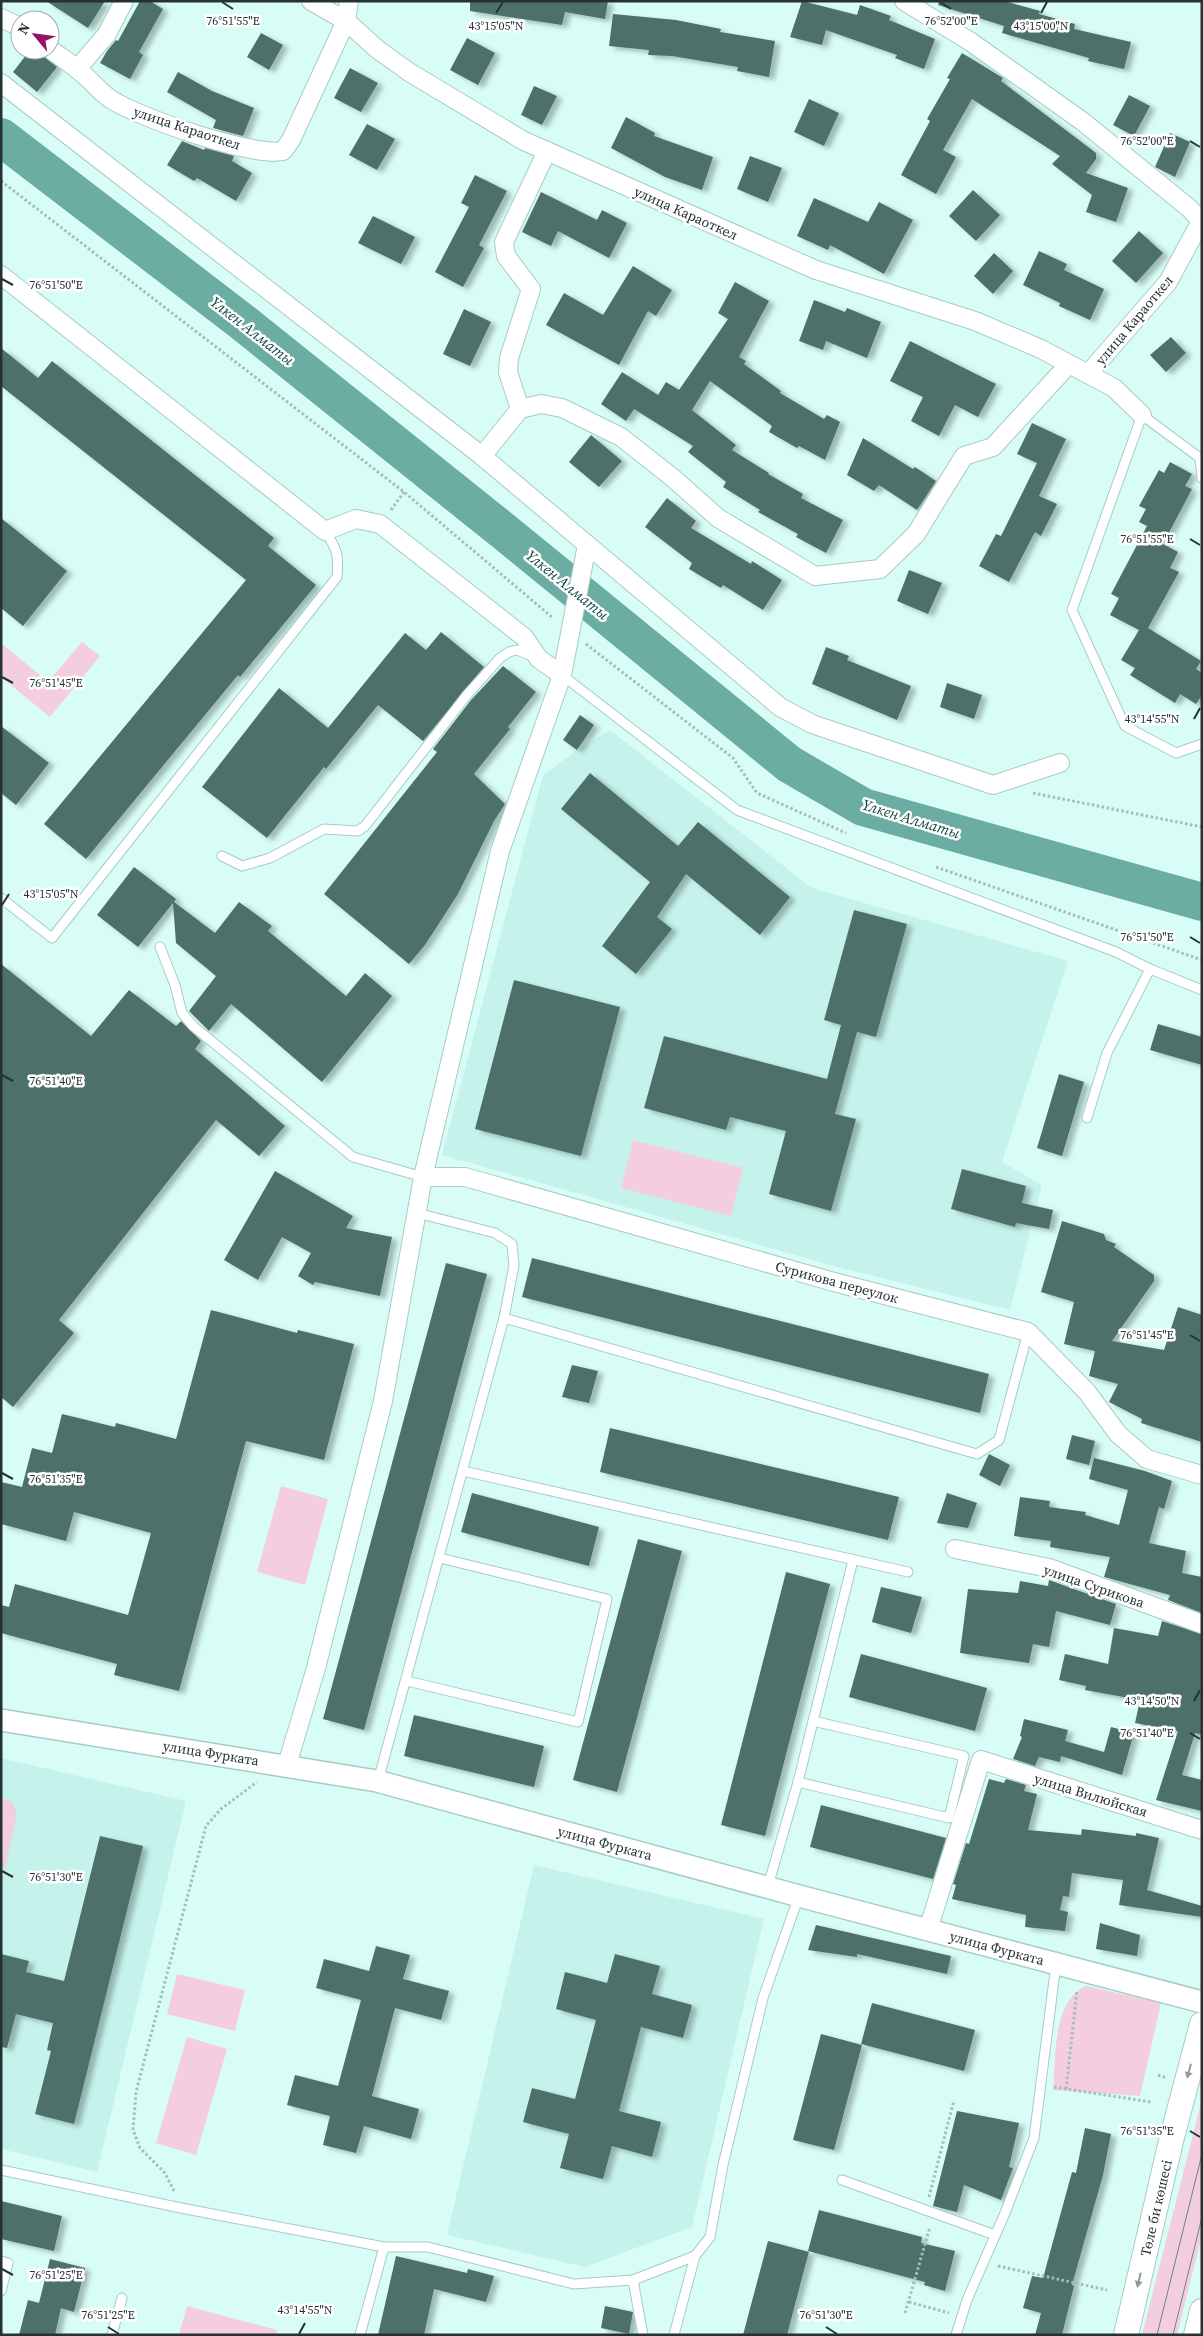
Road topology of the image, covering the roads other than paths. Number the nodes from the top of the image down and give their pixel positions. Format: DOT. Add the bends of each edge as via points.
graph roads {
  1 [pos="124,1"];
  2 [pos="311,1"];
  3 [pos="349,1"];
  4 [pos="904,1"];
  5 [pos="346,21"];
  6 [pos="60,56"];
  7 [pos="77,69"];
  8 [pos="1,83"];
  9 [pos="547,151"];
  10 [pos="1201,220"];
  11 [pos="4,283"];
  12 [pos="1068,365"];
  13 [pos="1088,374"];
  14 [pos="520,408"];
  15 [pos="1142,414"];
  16 [pos="482,456"];
  17 [pos="1202,478"];
  18 [pos="325,531"];
  19 [pos="587,545"];
  20 [pos="539,659"];
  21 [pos="562,675"];
  22 [pos="1202,744"];
  23 [pos="1060,763"];
  24 [pos="222,856"];
  25 [pos="1,898"];
  26 [pos="160,947"];
  27 [pos="1150,969"];
  28 [pos="1202,990"];
  29 [pos="1088,1118"];
  30 [pos="423,1177"];
  31 [pos="417,1213"];
  32 [pos="504,1318"];
  33 [pos="1028,1332"];
  34 [pos="463,1471"];
  35 [pos="1202,1475"];
  36 [pos="955,1549"];
  37 [pos="440,1558"];
  38 [pos="853,1560"];
  39 [pos="908,1572"];
  40 [pos="1202,1624"];
  41 [pos="406,1680"];
  42 [pos="1,1720"];
  43 [pos="813,1720"];
  44 [pos="287,1765"];
  45 [pos="378,1781"];
  46 [pos="798,1782"];
  47 [pos="1202,1830"];
  48 [pos="768,1886"];
  49 [pos="799,1896"];
  50 [pos="928,1930"];
  51 [pos="1056,1964"];
  52 [pos="1202,2002"];
  53 [pos="1202,2024"];
  54 [pos="1,2170"];
  55 [pos="842,2180"];
  56 [pos="995,2235"];
  57 [pos="384,2247"];
  58 [pos="695,2256"];
  59 [pos="1,2261"];
  60 [pos="633,2280"];
  61 [pos="1,2291"];
  62 [pos="122,2298"];
  63 [pos="1202,2311"];
  64 [pos="112,2335"];
  65 [pos="360,2335"];
  66 [pos="643,2335"];
  67 [pos="674,2335"];
  68 [pos="956,2335"];
  69 [pos="1126,2335"];
  70 [pos="1196,2335"];
  1 -- 7 [label="street" via="107,34"];
  2 -- 5 [label="street, улица Караоткел"];
  3 -- 5 [label="street"];
  4 -- 10 [label="street, улица Караоткел" via="971,42 1082,121"];
  5 -- 7 [label="street, улица Караоткел" via="291,140 283,151 273,153 231,144 131,111 108,97"];
  5 -- 9 [label="street, улица Караоткел" via="409,72 524,141"];
  6 -- 7 [label="street, улица Караоткел"];
  8 -- 16 [label="street"];
  9 -- 12 [label="street, улица Караоткел" via="816,270 975,321 1041,348"];
  9 -- 14 [label="street" via="504,242 506,256 531,289 509,358 508,372"];
  10 -- 13 [label="street, улица Караоткел" via="1168,282"];
  11 -- 18 [label="street"];
  12 -- 13 [label="street, улица Караоткел"];
  12 -- 14 [label="street" via="993,447 964,456 916,534 880,569 815,576 718,518 621,437 562,408 541,404"];
  13 -- 15 [label="street, улица Караоткел" via="1114,388"];
  14 -- 16 [label="street"];
  15 -- 17 [label="lane" via="1200,458"];
  15 -- 22 [label="lane" via="1072,610 1125,726 1176,753"];
  16 -- 19 [label="street"];
  18 -- 20 [label="street" via="356,519 380,524 524,637"];
  18 -- 25 [label="lane" via="339,559 337,577 52,938"];
  19 -- 21 [label="street"];
  19 -- 23 [label="street" via="780,707 812,724 993,785"];
  20 -- 21 [label="street"];
  20 -- 24 [label="lane" via="517,650 500,658 358,831 324,829 270,858 242,866"];
  21 -- 27 [label="lane" via="738,810 1116,952"];
  21 -- 30 [label="street" via="500,851"];
  26 -- 30 [label="lane" via="182,1014 193,1026 353,1157"];
  27 -- 28 [label="lane"];
  27 -- 29 [label="lane" via="1107,1053"];
  30 -- 31 [label="street"];
  30 -- 33 [label="street, Сурикова переулок" via="465,1177 834,1282"];
  31 -- 32 [label="lane" via="495,1234 512,1244 514,1265"];
  31 -- 44 [label="street" via="383,1401 316,1668"];
  32 -- 33 [label="lane" via="977,1454 999,1440"];
  32 -- 34 [label="lane"];
  33 -- 35 [label="street" via="1087,1392 1118,1434 1147,1459"];
  34 -- 37 [label="lane"];
  34 -- 38 [label="lane"];
  36 -- 40 [label="street, улица Сурикова" via="1049,1568"];
  37 -- 41 [label="lane"];
  37 -- 41 [label="lane" via="608,1599 578,1722"];
  38 -- 39 [label="lane"];
  38 -- 43 [label="lane"];
  41 -- 45 [label="lane"];
  42 -- 44 [label="street, улица Фурката"];
  43 -- 46 [label="lane"];
  43 -- 46 [label="lane" via="964,1756 949,1818"];
  44 -- 45 [label="street, улица Фурката"];
  45 -- 48 [label="street, улица Фурката"];
  46 -- 48 [label="lane"];
  47 -- 50 [label="street, улица Вилюйская" via="981,1760"];
  48 -- 49 [label="street, улица Фурката"];
  49 -- 50 [label="street, улица Фурката"];
  49 -- 58 [label="lane" via="761,2005 723,2165 710,2237"];
  50 -- 51 [label="street, улица Фурката"];
  51 -- 52 [label="street, улица Фурката"];
  51 -- 56 [label="lane" via="1034,2138"];
  53 -- 69 [label="main road, Төле би көшесі, one-way"];
  54 -- 57 [label="lane"];
  55 -- 56 [label="lane"];
  56 -- 68 [label="lane"];
  57 -- 60 [label="lane" via="428,2247 574,2284"];
  57 -- 65 [label="lane"];
  58 -- 60 [label="lane"];
  58 -- 67 [label="lane"];
  59 -- 61 [label="lane" via="8,2263"];
  60 -- 66 [label="lane"];
  62 -- 64 [label="lane"];
  63 -- 70 [label="main road"];
}
